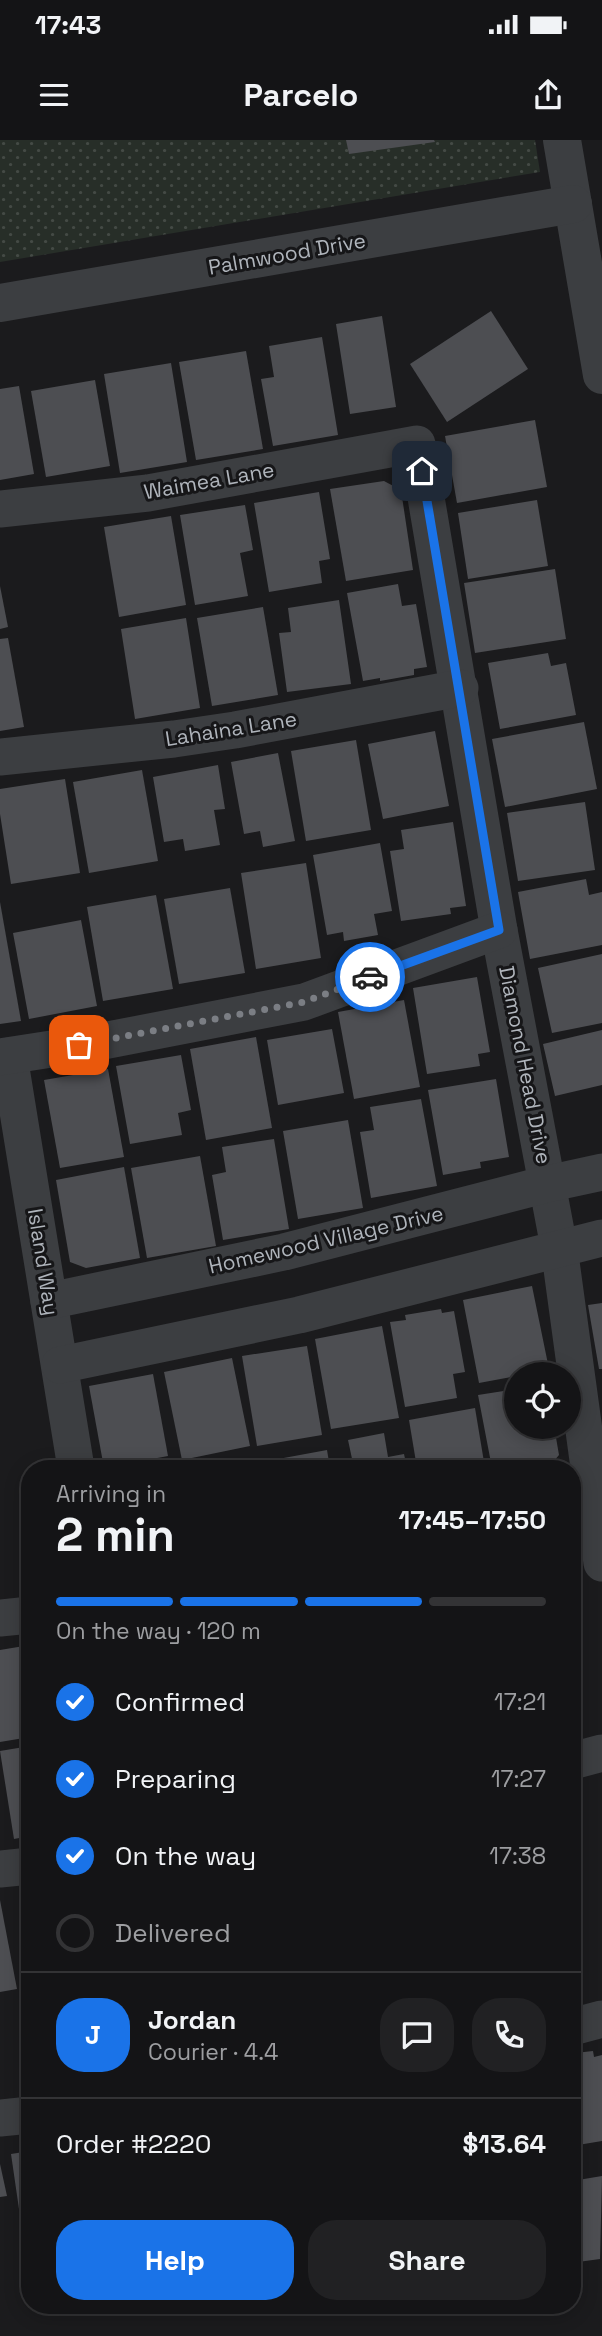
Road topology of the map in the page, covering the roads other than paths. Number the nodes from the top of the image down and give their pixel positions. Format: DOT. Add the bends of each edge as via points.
graph roads {
  1 [pos="562,140"];
  2 [pos="573,204"];
  3 [pos="0,303"];
  4 [pos="602,376"];
  5 [pos="417,444"];
  6 [pos="0,509"];
  7 [pos="460,688"];
  8 [pos="0,757"];
  9 [pos="499,930"];
  10 [pos="4,1056"];
  11 [pos="602,1172"];
  12 [pos="547,1184"];
  13 [pos="602,1238"];
  14 [pos="559,1247"];
  15 [pos="49,1301"];
  16 [pos="60,1364"];
  17 [pos="75,1460"];
  18 [pos="578,1460"];
  19 [pos="582,1504"];
  20 [pos="602,1563"];
  21 [pos="21,1616"];
  22 [pos="0,1618"];
  23 [pos="602,1753"];
  24 [pos="581,1759"];
  25 [pos="21,1867"];
  26 [pos="0,1869"];
  27 [pos="602,2019"];
  28 [pos="581,2025"];
  29 [pos="21,2116"];
  30 [pos="0,2118"];
  1 -- 2 [label="street"];
  2 -- 3 [label="street, Palmwood Drive"];
  2 -- 4 [label="street"];
  5 -- 6 [label="street, Waimea Lane" via="148,493"];
  5 -- 7 [label="street, Diamond Head Drive"];
  7 -- 8 [label="street, Lahaina Lane" via="211,734"];
  7 -- 9 [label="street, Diamond Head Drive"];
  9 -- 10 [label="street" via="304,1002"];
  9 -- 12 [label="street, Diamond Head Drive"];
  10 -- 15 [label="street, Island Way"];
  11 -- 12 [label="street, Homewood Village Drive"];
  12 -- 14 [label="street, Diamond Head Drive"];
  12 -- 15 [label="street, Homewood Village Drive" via="284,1252"];
  13 -- 14 [label="street"];
  14 -- 16 [label="street" via="299,1315"];
  14 -- 18 [label="street, Diamond Head Drive"];
  15 -- 16 [label="street, Island Way"];
  16 -- 17 [label="street, Island Way"];
  19 -- 20 [label="street, Diamond Head Drive"];
  21 -- 22 [label="street"];
  23 -- 24 [label="street"];
  25 -- 26 [label="street"];
  27 -- 28 [label="street"];
  29 -- 30 [label="street"];
}
